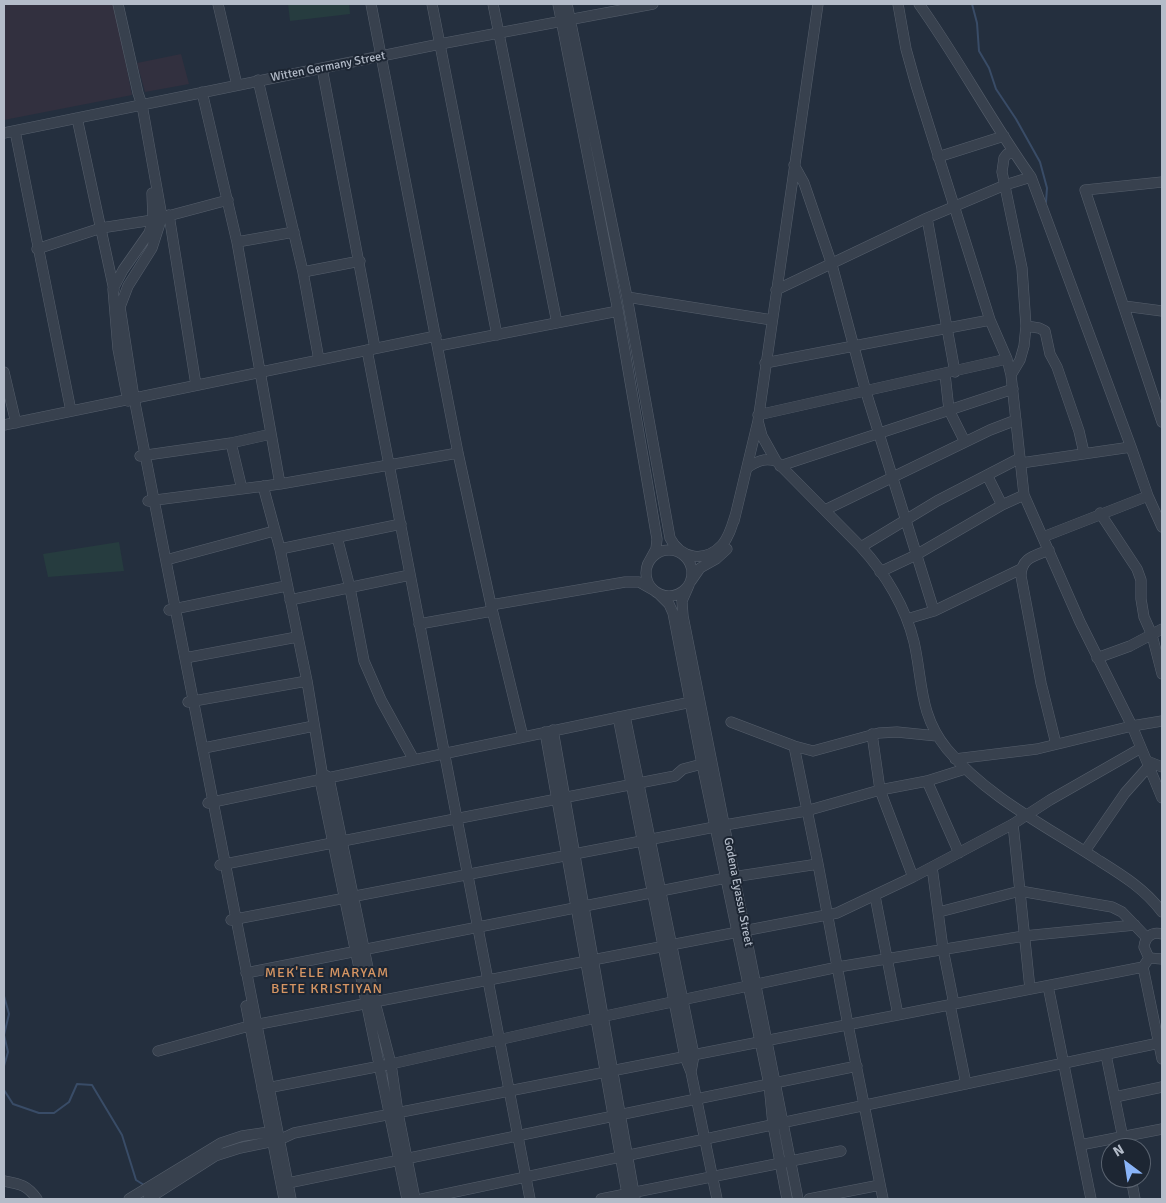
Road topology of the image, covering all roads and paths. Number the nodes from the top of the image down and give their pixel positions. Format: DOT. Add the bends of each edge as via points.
graph roads {
  1 [pos="118,4"];
  2 [pos="218,4"];
  3 [pos="370,4"];
  4 [pos="432,4"];
  5 [pos="493,4"];
  6 [pos="558,4"];
  7 [pos="567,4"];
  8 [pos="653,4"];
  9 [pos="818,4"];
  10 [pos="898,4"];
  11 [pos="919,4"];
  12 [pos="632,6"];
  13 [pos="566,20"];
  14 [pos="499,33"];
  15 [pos="440,44"];
  16 [pos="380,57"];
  17 [pos="322,68"];
  18 [pos="258,80"];
  19 [pos="236,85"];
  20 [pos="202,92"];
  21 [pos="139,106"];
  22 [pos="77,118"];
  23 [pos="15,131"];
  24 [pos="4,133"];
  25 [pos="1004,136"];
  26 [pos="1014,153"];
  27 [pos="938,157"];
  28 [pos="794,165"];
  29 [pos="596,170"];
  30 [pos="1032,177"];
  31 [pos="1162,182"];
  32 [pos="1005,185"];
  33 [pos="228,200"];
  34 [pos="956,207"];
  35 [pos="161,218"];
  36 [pos="927,218"];
  37 [pos="101,228"];
  38 [pos="294,232"];
  39 [pos="237,242"];
  40 [pos="37,249"];
  41 [pos="360,261"];
  42 [pos="832,265"];
  43 [pos="303,272"];
  44 [pos="113,289"];
  45 [pos="776,290"];
  46 [pos="627,297"];
  47 [pos="1124,306"];
  48 [pos="120,307"];
  49 [pos="618,311"];
  50 [pos="1162,311"];
  51 [pos="772,320"];
  52 [pos="990,320"];
  53 [pos="557,323"];
  54 [pos="1026,326"];
  55 [pos="946,328"];
  56 [pos="497,334"];
  57 [pos="437,341"];
  58 [pos="854,346"];
  59 [pos="371,349"];
  60 [pos="1007,359"];
  61 [pos="319,360"];
  62 [pos="766,363"];
  63 [pos="4,372"];
  64 [pos="260,372"];
  65 [pos="950,373"];
  66 [pos="1011,375"];
  67 [pos="196,385"];
  68 [pos="1013,389"];
  69 [pos="866,392"];
  70 [pos="131,399"];
  71 [pos="949,410"];
  72 [pos="71,412"];
  73 [pos="647,414"];
  74 [pos="636,417"];
  75 [pos="758,418"];
  76 [pos="1016,420"];
  77 [pos="1162,422"];
  78 [pos="16,423"];
  79 [pos="4,426"];
  80 [pos="880,433"];
  81 [pos="271,434"];
  82 [pos="965,442"];
  83 [pos="231,443"];
  84 [pos="1131,447"];
  85 [pos="458,453"];
  86 [pos="1084,453"];
  87 [pos="142,455"];
  88 [pos="1021,461"];
  89 [pos="778,463"];
  90 [pos="389,464"];
  91 [pos="748,468"];
  92 [pos="987,475"];
  93 [pos="893,477"];
  94 [pos="280,484"];
  95 [pos="263,486"];
  96 [pos="242,489"];
  97 [pos="1024,496"];
  98 [pos="1148,496"];
  99 [pos="151,501"];
  100 [pos="1002,505"];
  101 [pos="825,510"];
  102 [pos="1100,513"];
  103 [pos="735,516"];
  104 [pos="906,520"];
  105 [pos="401,524"];
  106 [pos="1162,527"];
  107 [pos="274,531"];
  108 [pos="336,537"];
  109 [pos="1043,537"];
  110 [pos="861,547"];
  111 [pos="280,549"];
  112 [pos="1049,550"];
  113 [pos="680,552"];
  114 [pos="916,555"];
  115 [pos="166,560"];
  116 [pos="648,563"];
  117 [pos="1021,570"];
  118 [pos="880,572"];
  119 [pos="410,576"];
  120 [pos="625,582"];
  121 [pos="690,583"];
  122 [pos="286,586"];
  123 [pos="350,588"];
  124 [pos="657,592"];
  125 [pos="290,600"];
  126 [pos="491,608"];
  127 [pos="172,609"];
  128 [pos="934,611"];
  129 [pos="907,619"];
  130 [pos="419,624"];
  131 [pos="1162,629"];
  132 [pos="1152,636"];
  133 [pos="298,637"];
  134 [pos="185,658"];
  135 [pos="1097,658"];
  136 [pos="1162,674"];
  137 [pos="307,681"];
  138 [pos="190,701"];
  139 [pos="695,701"];
  140 [pos="621,716"];
  141 [pos="1162,721"];
  142 [pos="731,722"];
  143 [pos="314,726"];
  144 [pos="1132,726"];
  145 [pos="549,731"];
  146 [pos="872,734"];
  147 [pos="937,736"];
  148 [pos="523,737"];
  149 [pos="1056,744"];
  150 [pos="794,746"];
  151 [pos="204,748"];
  152 [pos="1141,748"];
  153 [pos="444,754"];
  154 [pos="955,758"];
  155 [pos="414,760"];
  156 [pos="702,764"];
  157 [pos="1148,764"];
  158 [pos="1162,767"];
  159 [pos="965,769"];
  160 [pos="324,777"];
  161 [pos="927,781"];
  162 [pos="635,784"];
  163 [pos="880,790"];
  164 [pos="1162,798"];
  165 [pos="561,799"];
  166 [pos="210,803"];
  167 [pos="806,811"];
  168 [pos="1027,816"];
  169 [pos="457,819"];
  170 [pos="1013,824"];
  171 [pos="720,826"];
  172 [pos="646,840"];
  173 [pos="338,843"];
  174 [pos="1085,851"];
  175 [pos="959,852"];
  176 [pos="570,854"];
  177 [pos="818,864"];
  178 [pos="223,865"];
  179 [pos="932,867"];
  180 [pos="468,874"];
  181 [pos="731,877"];
  182 [pos="914,877"];
  183 [pos="1020,891"];
  184 [pos="657,892"];
  185 [pos="875,896"];
  186 [pos="349,897"];
  187 [pos="580,907"];
  188 [pos="939,912"];
  189 [pos="1162,912"];
  190 [pos="828,915"];
  191 [pos="233,919"];
  192 [pos="1136,924"];
  193 [pos="478,927"];
  194 [pos="742,932"];
  195 [pos="1162,933"];
  196 [pos="1024,936"];
  197 [pos="1147,938"];
  198 [pos="668,946"];
  199 [pos="943,949"];
  200 [pos="360,951"];
  201 [pos="887,958"];
  202 [pos="1149,958"];
  203 [pos="1162,959"];
  204 [pos="590,961"];
  205 [pos="838,967"];
  206 [pos="1142,967"];
  207 [pos="246,973"];
  208 [pos="488,980"];
  209 [pos="752,984"];
  210 [pos="1048,986"];
  211 [pos="1030,989"];
  212 [pos="678,1000"];
  213 [pos="371,1002"];
  214 [pos="952,1005"];
  215 [pos="898,1015"];
  216 [pos="600,1017"];
  217 [pos="253,1025"];
  218 [pos="848,1025"];
  219 [pos="499,1039"];
  220 [pos="764,1041"];
  221 [pos="1159,1043"];
  222 [pos="158,1051"];
  223 [pos="1106,1055"];
  224 [pos="690,1056"];
  225 [pos="1162,1059"];
  226 [pos="391,1064"];
  227 [pos="1064,1064"];
  228 [pos="379,1066"];
  229 [pos="856,1066"];
  230 [pos="609,1071"];
  231 [pos="772,1083"];
  232 [pos="966,1084"];
  233 [pos="1162,1087"];
  234 [pos="265,1088"];
  235 [pos="510,1091"];
  236 [pos="1115,1097"];
  237 [pos="697,1099"];
  238 [pos="864,1106"];
  239 [pos="393,1114"];
  240 [pos="617,1115"];
  241 [pos="778,1124"];
  242 [pos="1162,1129"];
  243 [pos="274,1136"];
  244 [pos="518,1136"];
  245 [pos="1123,1137"];
  246 [pos="704,1140"];
  247 [pos="1080,1145"];
  248 [pos="841,1151"];
  249 [pos="624,1157"];
  250 [pos="403,1160"];
  251 [pos="786,1162"];
  252 [pos="526,1177"];
  253 [pos="712,1177"];
  254 [pos="4,1181"];
  255 [pos="288,1184"];
  256 [pos="880,1185"];
  257 [pos="160,1186"];
  258 [pos="631,1196"];
  259 [pos="133,1197"];
  260 [pos="34,1198"];
  261 [pos="148,1199"];
  262 [pos="284,1199"];
  263 [pos="291,1199"];
  264 [pos="407,1199"];
  265 [pos="415,1199"];
  266 [pos="422,1199"];
  267 [pos="530,1199"];
  268 [pos="601,1199"];
  269 [pos="717,1199"];
  270 [pos="787,1199"];
  271 [pos="798,1199"];
  272 [pos="809,1199"];
  273 [pos="883,1199"];
  274 [pos="1091,1199"];
  1 -- 21 [label="street"];
  2 -- 19 [label="street"];
  3 -- 16 [label="street"];
  4 -- 15 [label="street"];
  5 -- 14 [label="street"];
  6 -- 13 [label="street"];
  7 -- 13 [label="street"];
  8 -- 12 [label="street, Witten Germany Street"];
  9 -- 28 [label="street"];
  10 -- 27 [label="street" via="906,49"];
  11 -- 25 [label="street"];
  12 -- 13 [label="street, Witten Germany Street"];
  13 -- 14 [label="street, Witten Germany Street"];
  13 -- 29 [label="street"];
  14 -- 15 [label="street, Witten Germany Street"];
  14 -- 53 [label="street"];
  15 -- 16 [label="street, Witten Germany Street"];
  15 -- 56 [label="street"];
  16 -- 17 [label="street, Witten Germany Street"];
  16 -- 57 [label="street"];
  17 -- 18 [label="street, Witten Germany Street"];
  17 -- 41 [label="street"];
  18 -- 19 [label="street, Witten Germany Street"];
  18 -- 38 [label="street"];
  19 -- 20 [label="street, Witten Germany Street"];
  20 -- 21 [label="street, Witten Germany Street"];
  20 -- 33 [label="street"];
  21 -- 22 [label="street, Witten Germany Street"];
  21 -- 35 [label="street" via="152,192"];
  22 -- 23 [label="street, Witten Germany Street"];
  22 -- 37 [label="street"];
  23 -- 24 [label="street, Witten Germany Street"];
  23 -- 40 [label="street"];
  25 -- 26 [label="street"];
  25 -- 27 [label="street"];
  26 -- 30 [label="street"];
  26 -- 32 [label="street" via="1004,158 1002,172"];
  27 -- 34 [label="street"];
  28 -- 42 [label="street" via="804,183"];
  28 -- 45 [label="street"];
  29 -- 46 [label="street"];
  29 -- 49 [label="street"];
  30 -- 32 [label="street"];
  30 -- 84 [label="street"];
  31 -- 47 [label="street" via="1085,190"];
  32 -- 34 [label="street"];
  32 -- 54 [label="street" via="1019,248"];
  33 -- 35 [label="street"];
  33 -- 39 [label="street"];
  34 -- 36 [label="street"];
  34 -- 52 [label="street"];
  35 -- 37 [label="street"];
  35 -- 44 [label="street"];
  35 -- 48 [label="street" via="152,248 128,286"];
  35 -- 67 [label="street"];
  36 -- 42 [label="street"];
  36 -- 55 [label="street"];
  37 -- 40 [label="street"];
  37 -- 44 [label="street"];
  38 -- 39 [label="street"];
  38 -- 43 [label="street"];
  39 -- 64 [label="street"];
  40 -- 72 [label="street"];
  41 -- 43 [label="street"];
  41 -- 59 [label="street"];
  42 -- 45 [label="street"];
  42 -- 58 [label="street"];
  43 -- 61 [label="street"];
  44 -- 48 [label="street"];
  44 -- 70 [label="street" via="118,349"];
  45 -- 51 [label="street"];
  46 -- 51 [label="street"];
  46 -- 73 [label="street"];
  47 -- 50 [label="street"];
  47 -- 77 [label="street"];
  48 -- 70 [label="street"];
  49 -- 53 [label="street"];
  49 -- 74 [label="street"];
  51 -- 62 [label="street"];
  52 -- 55 [label="street"];
  52 -- 60 [label="street"];
  53 -- 56 [label="street"];
  54 -- 66 [label="street" via="1020,360"];
  54 -- 86 [label="street" via="1046,331 1050,354"];
  55 -- 58 [label="street"];
  55 -- 65 [label="street"];
  56 -- 57 [label="street"];
  57 -- 59 [label="street"];
  57 -- 85 [label="street"];
  58 -- 62 [label="street"];
  58 -- 69 [label="street"];
  59 -- 61 [label="street"];
  59 -- 90 [label="street"];
  60 -- 65 [label="street"];
  60 -- 66 [label="street"];
  61 -- 64 [label="street"];
  62 -- 75 [label="street"];
  63 -- 78 [label="street"];
  64 -- 67 [label="street"];
  64 -- 81 [label="street"];
  65 -- 69 [label="street"];
  65 -- 71 [label="street"];
  66 -- 68 [label="street"];
  67 -- 70 [label="street"];
  68 -- 71 [label="street"];
  68 -- 76 [label="street"];
  69 -- 75 [label="street"];
  69 -- 80 [label="street"];
  70 -- 72 [label="street"];
  70 -- 87 [label="street"];
  71 -- 80 [label="street"];
  71 -- 82 [label="street"];
  72 -- 78 [label="street"];
  73 -- 74 [label="street"];
  73 -- 113 [label="street" via="668,532"];
  74 -- 116 [label="street" via="657,539 656,550"];
  75 -- 89 [label="street" via="762,436"];
  75 -- 91 [label="street"];
  76 -- 82 [label="street"];
  76 -- 88 [label="street"];
  78 -- 79 [label="street"];
  80 -- 89 [label="street"];
  80 -- 93 [label="street"];
  81 -- 83 [label="street"];
  81 -- 94 [label="street"];
  82 -- 93 [label="street"];
  83 -- 87 [label="street"];
  83 -- 96 [label="street"];
  84 -- 86 [label="street"];
  84 -- 98 [label="street"];
  85 -- 90 [label="street"];
  85 -- 126 [label="street"];
  86 -- 88 [label="street"];
  87 -- 99 [label="street"];
  88 -- 92 [label="street"];
  88 -- 97 [label="street"];
  89 -- 91 [label="street" via="760,460"];
  89 -- 101 [label="street"];
  90 -- 94 [label="street"];
  90 -- 105 [label="street"];
  91 -- 103 [label="street"];
  92 -- 100 [label="street"];
  92 -- 104 [label="street"];
  93 -- 101 [label="street"];
  93 -- 104 [label="street"];
  94 -- 95 [label="street"];
  95 -- 96 [label="street"];
  95 -- 107 [label="street"];
  96 -- 99 [label="street"];
  97 -- 100 [label="street"];
  97 -- 109 [label="street"];
  98 -- 102 [label="street"];
  98 -- 106 [label="street"];
  99 -- 115 [label="street"];
  99 -- 127 [label="street"];
  100 -- 114 [label="street"];
  101 -- 110 [label="street"];
  102 -- 109 [label="street"];
  102 -- 132 [label="street" via="1137,569 1144,617"];
  103 -- 113 [label="street" via="727,537 712,553 700,557"];
  103 -- 121 [label="street" via="726,550 700,568"];
  104 -- 110 [label="street"];
  104 -- 114 [label="street"];
  105 -- 108 [label="street"];
  105 -- 119 [label="street"];
  107 -- 111 [label="street"];
  107 -- 115 [label="street"];
  108 -- 111 [label="street"];
  108 -- 123 [label="street"];
  109 -- 112 [label="street"];
  110 -- 118 [label="street"];
  111 -- 122 [label="street"];
  112 -- 117 [label="street" via="1023,563"];
  112 -- 135 [label="street"];
  113 -- 116 [label="street" via="666,550 656,553"];
  113 -- 121 [label="street" via="690,562"];
  114 -- 118 [label="street"];
  114 -- 128 [label="street"];
  115 -- 127 [label="street"];
  116 -- 120 [label="street" via="642,573"];
  116 -- 124 [label="street" via="647,579"];
  117 -- 128 [label="street"];
  117 -- 149 [label="street" via="1041,683"];
  118 -- 129 [label="street"];
  119 -- 123 [label="street"];
  119 -- 130 [label="street"];
  120 -- 124 [label="street" via="639,582"];
  120 -- 126 [label="street"];
  121 -- 124 [label="street" via="673,596"];
  121 -- 139 [label="street, Godena Eyassu Street" via="682,601"];
  122 -- 125 [label="street"];
  122 -- 127 [label="street"];
  123 -- 125 [label="street"];
  123 -- 155 [label="street" via="364,661"];
  124 -- 139 [label="street, Godena Eyassu Street" via="671,608"];
  125 -- 133 [label="street"];
  126 -- 130 [label="street"];
  126 -- 148 [label="street"];
  127 -- 134 [label="street"];
  127 -- 138 [label="street"];
  128 -- 129 [label="street"];
  129 -- 147 [label="street" via="914,641 925,711"];
  130 -- 153 [label="street"];
  131 -- 132 [label="street"];
  132 -- 135 [label="street"];
  132 -- 136 [label="street"];
  133 -- 134 [label="street"];
  133 -- 137 [label="street"];
  134 -- 138 [label="street"];
  135 -- 144 [label="street"];
  137 -- 138 [label="street"];
  137 -- 143 [label="street"];
  138 -- 151 [label="street"];
  138 -- 166 [label="street"];
  139 -- 140 [label="street"];
  139 -- 156 [label="street, Godena Eyassu Street"];
  139 -- 171 [label="street, Godena Eyassu Street"];
  140 -- 145 [label="street"];
  140 -- 162 [label="street"];
  141 -- 144 [label="street"];
  142 -- 150 [label="street"];
  143 -- 151 [label="street"];
  143 -- 160 [label="street"];
  144 -- 149 [label="street"];
  144 -- 152 [label="street"];
  145 -- 148 [label="street"];
  145 -- 165 [label="street"];
  146 -- 147 [label="street" via="897,732"];
  146 -- 150 [label="street" via="813,751"];
  146 -- 163 [label="street"];
  147 -- 154 [label="street"];
  148 -- 153 [label="street"];
  149 -- 154 [label="street"];
  150 -- 167 [label="street"];
  151 -- 166 [label="street"];
  152 -- 157 [label="street"];
  152 -- 168 [label="street"];
  153 -- 155 [label="street"];
  153 -- 169 [label="street"];
  154 -- 159 [label="street"];
  155 -- 160 [label="street"];
  156 -- 162 [label="street" via="683,769 675,776"];
  156 -- 171 [label="street, Godena Eyassu Street"];
  157 -- 158 [label="street"];
  157 -- 164 [label="street"];
  157 -- 174 [label="street"];
  159 -- 161 [label="street"];
  159 -- 168 [label="street"];
  160 -- 166 [label="street"];
  160 -- 173 [label="street"];
  161 -- 163 [label="street"];
  161 -- 175 [label="street"];
  162 -- 165 [label="street"];
  162 -- 172 [label="street"];
  163 -- 167 [label="street"];
  163 -- 182 [label="street"];
  165 -- 169 [label="street"];
  165 -- 176 [label="street"];
  166 -- 178 [label="street"];
  167 -- 171 [label="street"];
  167 -- 177 [label="street"];
  168 -- 170 [label="street"];
  168 -- 174 [label="street"];
  169 -- 173 [label="street"];
  169 -- 180 [label="street"];
  170 -- 175 [label="street"];
  170 -- 183 [label="street"];
  171 -- 172 [label="street"];
  171 -- 181 [label="street, Godena Eyassu Street"];
  172 -- 176 [label="street"];
  172 -- 184 [label="street"];
  173 -- 178 [label="street"];
  173 -- 186 [label="street"];
  174 -- 189 [label="street" via="1132,882 1153,899"];
  175 -- 179 [label="street"];
  176 -- 180 [label="street"];
  176 -- 187 [label="street"];
  177 -- 181 [label="street"];
  177 -- 190 [label="street"];
  178 -- 191 [label="street"];
  179 -- 182 [label="street"];
  179 -- 188 [label="street"];
  180 -- 186 [label="street"];
  180 -- 193 [label="street"];
  181 -- 184 [label="street"];
  181 -- 194 [label="street, Godena Eyassu Street"];
  182 -- 185 [label="street"];
  183 -- 188 [label="street"];
  183 -- 192 [label="street" via="1112,907"];
  183 -- 196 [label="street"];
  184 -- 187 [label="street"];
  184 -- 198 [label="street"];
  185 -- 190 [label="street"];
  185 -- 201 [label="street"];
  186 -- 191 [label="street"];
  186 -- 200 [label="street"];
  187 -- 193 [label="street"];
  187 -- 204 [label="street"];
  188 -- 199 [label="street"];
  190 -- 194 [label="street"];
  190 -- 205 [label="street"];
  191 -- 207 [label="street"];
  191 -- 217 [label="street"];
  192 -- 196 [label="street"];
  192 -- 197 [label="street"];
  193 -- 200 [label="street"];
  193 -- 208 [label="street"];
  194 -- 198 [label="street"];
  194 -- 209 [label="street, Godena Eyassu Street"];
  195 -- 197 [label="street"];
  196 -- 199 [label="street"];
  196 -- 211 [label="street"];
  197 -- 202 [label="street" via="1144,947"];
  198 -- 204 [label="street"];
  198 -- 212 [label="street"];
  199 -- 201 [label="street"];
  199 -- 214 [label="street"];
  200 -- 207 [label="street"];
  200 -- 213 [label="street"];
  201 -- 205 [label="street"];
  201 -- 215 [label="street"];
  202 -- 203 [label="street"];
  202 -- 206 [label="street"];
  204 -- 208 [label="street"];
  204 -- 216 [label="street"];
  205 -- 209 [label="street"];
  205 -- 218 [label="street"];
  206 -- 210 [label="street"];
  206 -- 221 [label="street"];
  207 -- 217 [label="street"];
  208 -- 213 [label="street"];
  208 -- 219 [label="street"];
  209 -- 212 [label="street"];
  209 -- 220 [label="street, Godena Eyassu Street"];
  210 -- 211 [label="street"];
  210 -- 227 [label="street"];
  211 -- 214 [label="street"];
  212 -- 216 [label="street"];
  212 -- 224 [label="street"];
  213 -- 217 [label="street"];
  213 -- 226 [label="street"];
  213 -- 228 [label="street"];
  214 -- 215 [label="street"];
  214 -- 232 [label="street"];
  215 -- 218 [label="street"];
  216 -- 219 [label="street"];
  216 -- 230 [label="street"];
  217 -- 222 [label="street"];
  217 -- 234 [label="street"];
  218 -- 220 [label="street"];
  218 -- 229 [label="street"];
  219 -- 226 [label="street"];
  219 -- 235 [label="street"];
  220 -- 224 [label="street"];
  220 -- 231 [label="street, Godena Eyassu Street"];
  221 -- 223 [label="street"];
  221 -- 225 [label="street"];
  223 -- 227 [label="street"];
  223 -- 236 [label="street"];
  224 -- 230 [label="street"];
  224 -- 237 [label="street"];
  226 -- 228 [label="street"];
  226 -- 239 [label="street"];
  227 -- 232 [label="street"];
  227 -- 247 [label="street"];
  228 -- 234 [label="street"];
  228 -- 239 [label="street"];
  229 -- 231 [label="street"];
  229 -- 238 [label="street"];
  230 -- 235 [label="street"];
  230 -- 240 [label="street"];
  231 -- 237 [label="street"];
  231 -- 241 [label="street, Godena Eyassu Street"];
  232 -- 238 [label="street"];
  233 -- 236 [label="street"];
  234 -- 243 [label="street"];
  235 -- 239 [label="street"];
  235 -- 244 [label="street"];
  236 -- 245 [label="street"];
  237 -- 240 [label="street"];
  237 -- 246 [label="street"];
  238 -- 241 [label="street"];
  238 -- 256 [label="street"];
  239 -- 243 [label="street"];
  239 -- 250 [label="street"];
  240 -- 244 [label="street"];
  240 -- 249 [label="street"];
  241 -- 246 [label="street"];
  241 -- 251 [label="street, Godena Eyassu Street"];
  242 -- 245 [label="street"];
  243 -- 255 [label="street"];
  243 -- 257 [label="street" via="242,1136 222,1143"];
  243 -- 262 [label="street"];
  244 -- 250 [label="street"];
  244 -- 252 [label="street"];
  245 -- 247 [label="street"];
  246 -- 249 [label="street"];
  246 -- 253 [label="street"];
  247 -- 274 [label="street"];
  248 -- 251 [label="street"];
  249 -- 252 [label="street"];
  249 -- 258 [label="street"];
  250 -- 255 [label="street"];
  250 -- 264 [label="street"];
  250 -- 265 [label="street"];
  251 -- 253 [label="street"];
  251 -- 270 [label="street, Godena Eyassu Street"];
  251 -- 271 [label="street, Godena Eyassu Street"];
  252 -- 266 [label="street"];
  252 -- 267 [label="street"];
  253 -- 258 [label="street"];
  253 -- 269 [label="street"];
  254 -- 260 [label="street" via="26,1186"];
  255 -- 263 [label="street"];
  256 -- 272 [label="street"];
  256 -- 273 [label="street"];
  257 -- 259 [label="street"];
  257 -- 261 [label="street"];
  258 -- 268 [label="street"];
}
